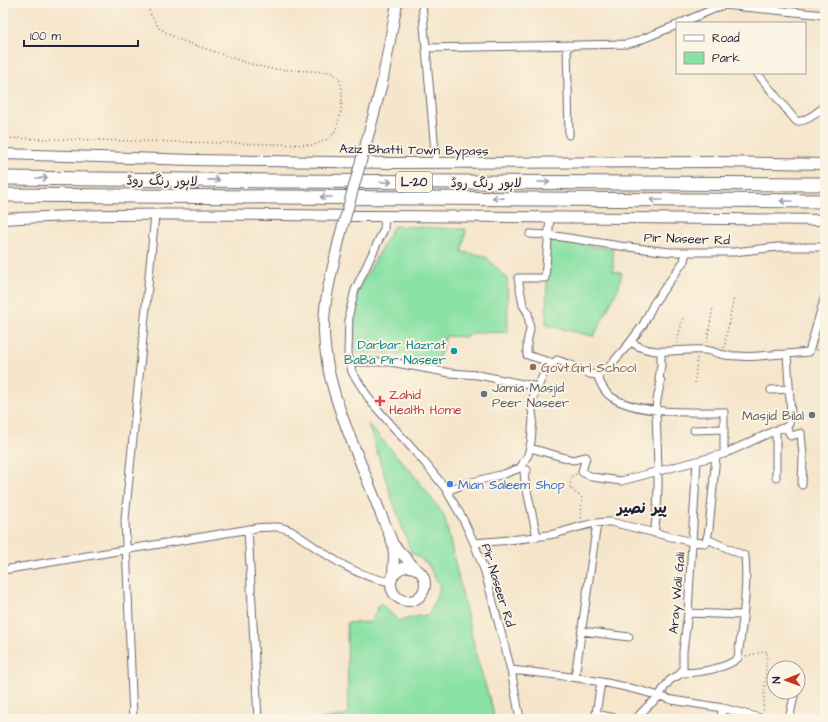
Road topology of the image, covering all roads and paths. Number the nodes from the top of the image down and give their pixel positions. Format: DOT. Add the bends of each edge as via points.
graph roads {
  1 [pos="148,3"];
  2 [pos="397,3"];
  3 [pos="422,3"];
  4 [pos="722,4"];
  5 [pos="825,15"];
  6 [pos="683,22"];
  7 [pos="676,25"];
  8 [pos="567,45"];
  9 [pos="426,48"];
  10 [pos="758,74"];
  11 [pos="825,106"];
  12 [pos="569,135"];
  13 [pos="3,138"];
  14 [pos="3,154"];
  15 [pos="436,163"];
  16 [pos="825,164"];
  17 [pos="3,178"];
  18 [pos="825,184"];
  19 [pos="3,195"];
  20 [pos="825,201"];
  21 [pos="155,215"];
  22 [pos="385,216"];
  23 [pos="550,217"];
  24 [pos="3,219"];
  25 [pos="825,220"];
  26 [pos="530,234"];
  27 [pos="549,235"];
  28 [pos="825,247"];
  29 [pos="686,252"];
  30 [pos="825,296"];
  31 [pos="734,297"];
  32 [pos="712,307"];
  33 [pos="683,317"];
  34 [pos="631,342"];
  35 [pos="697,350"];
  36 [pos="706,350"];
  37 [pos="675,351"];
  38 [pos="661,352"];
  39 [pos="723,354"];
  40 [pos="787,354"];
  41 [pos="350,362"];
  42 [pos="553,363"];
  43 [pos="597,375"];
  44 [pos="695,383"];
  45 [pos="538,387"];
  46 [pos="789,389"];
  47 [pos="771,390"];
  48 [pos="656,410"];
  49 [pos="786,427"];
  50 [pos="724,429"];
  51 [pos="694,430"];
  52 [pos="776,430"];
  53 [pos="530,448"];
  54 [pos="724,454"];
  55 [pos="716,456"];
  56 [pos="697,462"];
  57 [pos="527,470"];
  58 [pos="582,472"];
  59 [pos="658,472"];
  60 [pos="776,477"];
  61 [pos="802,485"];
  62 [pos="447,492"];
  63 [pos="597,523"];
  64 [pos="581,527"];
  65 [pos="248,529"];
  66 [pos="654,533"];
  67 [pos="537,537"];
  68 [pos="707,539"];
  69 [pos="474,542"];
  70 [pos="692,542"];
  71 [pos="393,544"];
  72 [pos="127,549"];
  73 [pos="414,567"];
  74 [pos="3,570"];
  75 [pos="392,579"];
  76 [pos="688,613"];
  77 [pos="742,615"];
  78 [pos="582,631"];
  79 [pos="629,637"];
  80 [pos="738,658"];
  81 [pos="511,670"];
  82 [pos="681,673"];
  83 [pos="575,677"];
  84 [pos="601,682"];
  85 [pos="659,696"];
  86 [pos="793,700"];
  87 [pos="723,708"];
  88 [pos="133,719"];
  89 [pos="258,719"];
  90 [pos="520,719"];
  91 [pos="619,719"];
  92 [pos="636,719"];
  93 [pos="720,719"];
  94 [pos="764,719"];
  95 [pos="789,719"];
  1 -- 13 [label="path" via="151,15 159,28 177,39 270,69 330,72 338,77 342,86 339,121 334,134 314,145"];
  2 -- 71 [label="street, bridge" via="382,83 340,236 328,291 324,332 328,369 343,419"];
  3 -- 9 [label="street"];
  4 -- 5 [label="street"];
  4 -- 6 [label="street"];
  7 -- 8 [label="street" via="635,42"];
  8 -- 9 [label="street"];
  8 -- 12 [label="street"];
  9 -- 15 [label="street"];
  10 -- 11 [label="street" via="796,121 806,119"];
  14 -- 15 [label="street, Aziz Bhatti Town Bypass" via="193,160"];
  15 -- 16 [label="street, Aziz Bhatti Town Bypass"];
  17 -- 18 [label="highway, لاہور رنگ روڈ / L-20, one-way"];
  20 -- 19 [label="highway, لاہور رنگ روڈ / L-20, one-way"];
  21 -- 22 [label="street"];
  21 -- 24 [label="street"];
  21 -- 72 [label="street" via="125,519"];
  22 -- 23 [label="street"];
  22 -- 41 [label="street, Pir Naseer Rd" via="384,229 355,290 349,314"];
  23 -- 25 [label="street"];
  23 -- 27 [label="street"];
  26 -- 27 [label="street, Pir Naseer Rd"];
  27 -- 29 [label="street, Pir Naseer Rd" via="620,246"];
  27 -- 42 [label="street" via="545,278 518,278 530,329 527,355"];
  28 -- 29 [label="street, Pir Naseer Rd"];
  29 -- 34 [label="street" via="684,260"];
  30 -- 40 [label="street" via="809,352"];
  31 -- 39 [label="path"];
  32 -- 36 [label="path"];
  33 -- 37 [label="path"];
  34 -- 38 [label="street" via="648,351"];
  34 -- 43 [label="street" via="607,369"];
  35 -- 36 [label="street"];
  35 -- 37 [label="street"];
  35 -- 44 [label="path"];
  36 -- 39 [label="street"];
  37 -- 38 [label="street"];
  38 -- 48 [label="street" via="661,381"];
  39 -- 40 [label="street"];
  40 -- 46 [label="street"];
  41 -- 45 [label="street" via="391,362"];
  41 -- 62 [label="street, Pir Naseer Rd" via="352,372 372,403 426,463"];
  42 -- 43 [label="street" via="557,360"];
  42 -- 45 [label="street"];
  43 -- 48 [label="street" via="608,395 624,403"];
  45 -- 53 [label="street" via="531,402 533,419"];
  46 -- 47 [label="street"];
  46 -- 49 [label="street" via="791,415"];
  48 -- 50 [label="street" via="724,412"];
  48 -- 59 [label="street"];
  49 -- 52 [label="street"];
  49 -- 61 [label="street" via="790,436 801,434"];
  50 -- 51 [label="street"];
  50 -- 54 [label="street"];
  52 -- 54 [label="street"];
  52 -- 60 [label="street"];
  53 -- 58 [label="street" via="572,460 586,457"];
  53 -- 62 [label="street" via="520,468 464,484"];
  54 -- 55 [label="street"];
  55 -- 56 [label="street"];
  55 -- 68 [label="street"];
  56 -- 59 [label="street"];
  56 -- 70 [label="street"];
  57 -- 67 [label="street" via="524,472 525,481"];
  58 -- 59 [label="street" via="592,477 621,481"];
  58 -- 64 [label="path" via="571,476 570,488 582,498"];
  59 -- 66 [label="street"];
  62 -- 69 [label="street, Pir Naseer Rd"];
  63 -- 64 [label="street"];
  63 -- 66 [label="street" via="611,522"];
  63 -- 78 [label="street"];
  64 -- 67 [label="street"];
  65 -- 72 [label="street"];
  65 -- 75 [label="street" via="283,527 360,574 380,580"];
  65 -- 89 [label="street"];
  66 -- 70 [label="street"];
  67 -- 69 [label="street"];
  68 -- 70 [label="street, Aray Wali Gali" via="706,542"];
  68 -- 77 [label="street" via="745,556"];
  69 -- 81 [label="street, Pir Naseer Rd" via="485,572"];
  70 -- 76 [label="street, Aray Wali Gali"];
  71 -- 73 [label="street"];
  71 -- 75 [label="street"];
  72 -- 74 [label="street"];
  72 -- 88 [label="street"];
  73 -- 75 [label="street" via="399,569"];
  73 -- 75 [label="street" via="423,574 426,585 412,601 401,600 393,592"];
  76 -- 77 [label="street"];
  76 -- 82 [label="street, Aray Wali Gali"];
  77 -- 80 [label="street"];
  78 -- 79 [label="street"];
  78 -- 83 [label="street"];
  80 -- 82 [label="street" via="733,663 709,670"];
  80 -- 94 [label="path" via="766,651"];
  81 -- 83 [label="street"];
  81 -- 90 [label="street, Pir Naseer Rd"];
  82 -- 85 [label="street" via="670,680"];
  83 -- 84 [label="street"];
  84 -- 85 [label="street"];
  84 -- 91 [label="street" via="596,714"];
  85 -- 87 [label="street"];
  85 -- 92 [label="street"];
  86 -- 95 [label="street"];
  87 -- 93 [label="street"];
  87 -- 94 [label="street"];
}
